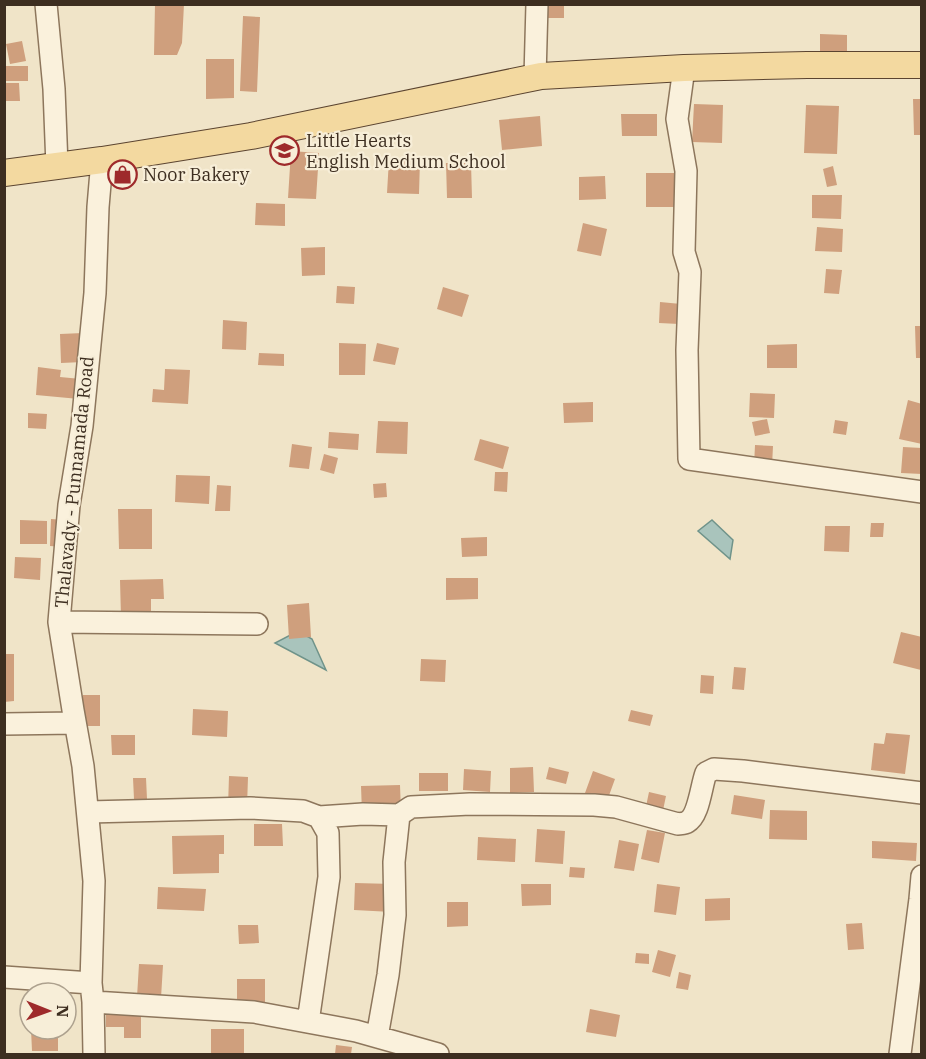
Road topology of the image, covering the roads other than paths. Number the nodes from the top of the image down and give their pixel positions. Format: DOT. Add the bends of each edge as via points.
graph roads {
  1 [pos="46,4"];
  2 [pos="537,4"];
  3 [pos="921,65"];
  4 [pos="684,68"];
  5 [pos="536,77"];
  6 [pos="102,160"];
  7 [pos="57,166"];
  8 [pos="4,173"];
  9 [pos="921,492"];
  10 [pos="59,622"];
  11 [pos="257,624"];
  12 [pos="4,723"];
  13 [pos="75,723"];
  14 [pos="921,793"];
  15 [pos="88,812"];
  16 [pos="399,815"];
  17 [pos="319,817"];
  18 [pos="921,876"];
  19 [pos="4,977"];
  20 [pos="92,992"];
  21 [pos="308,1022"];
  22 [pos="377,1037"];
  23 [pos="94,1054"];
  24 [pos="438,1054"];
  25 [pos="900,1054"];
  1 -- 7 [label="street"];
  2 -- 5 [label="street"];
  3 -- 4 [label="main road"];
  4 -- 5 [label="main road"];
  4 -- 9 [label="street" via="677,118 686,171 684,252 690,272 689,459"];
  5 -- 6 [label="main road" via="251,136"];
  6 -- 7 [label="main road"];
  6 -- 10 [label="street, Thalavady - Punnamada Road" via="82,426 69,505"];
  7 -- 8 [label="main road"];
  10 -- 11 [label="street"];
  10 -- 13 [label="street, Thalavady - Punnamada Road"];
  12 -- 13 [label="street"];
  13 -- 15 [label="street, Thalavady - Punnamada Road"];
  14 -- 16 [label="street" via="714,769 706,773 696,813 678,824 616,807 594,806 470,804 411,807"];
  15 -- 17 [label="street" via="250,808 303,811"];
  15 -- 20 [label="street, Thalavady - Punnamada Road" via="93,881"];
  16 -- 17 [label="street"];
  16 -- 22 [label="street" via="394,862 395,915"];
  17 -- 21 [label="street" via="328,833 329,877"];
  18 -- 25 [label="street"];
  19 -- 20 [label="street"];
  20 -- 21 [label="street"];
  20 -- 23 [label="street, Thalavady - Punnamada Road"];
  21 -- 22 [label="street"];
  22 -- 24 [label="street"];
}
